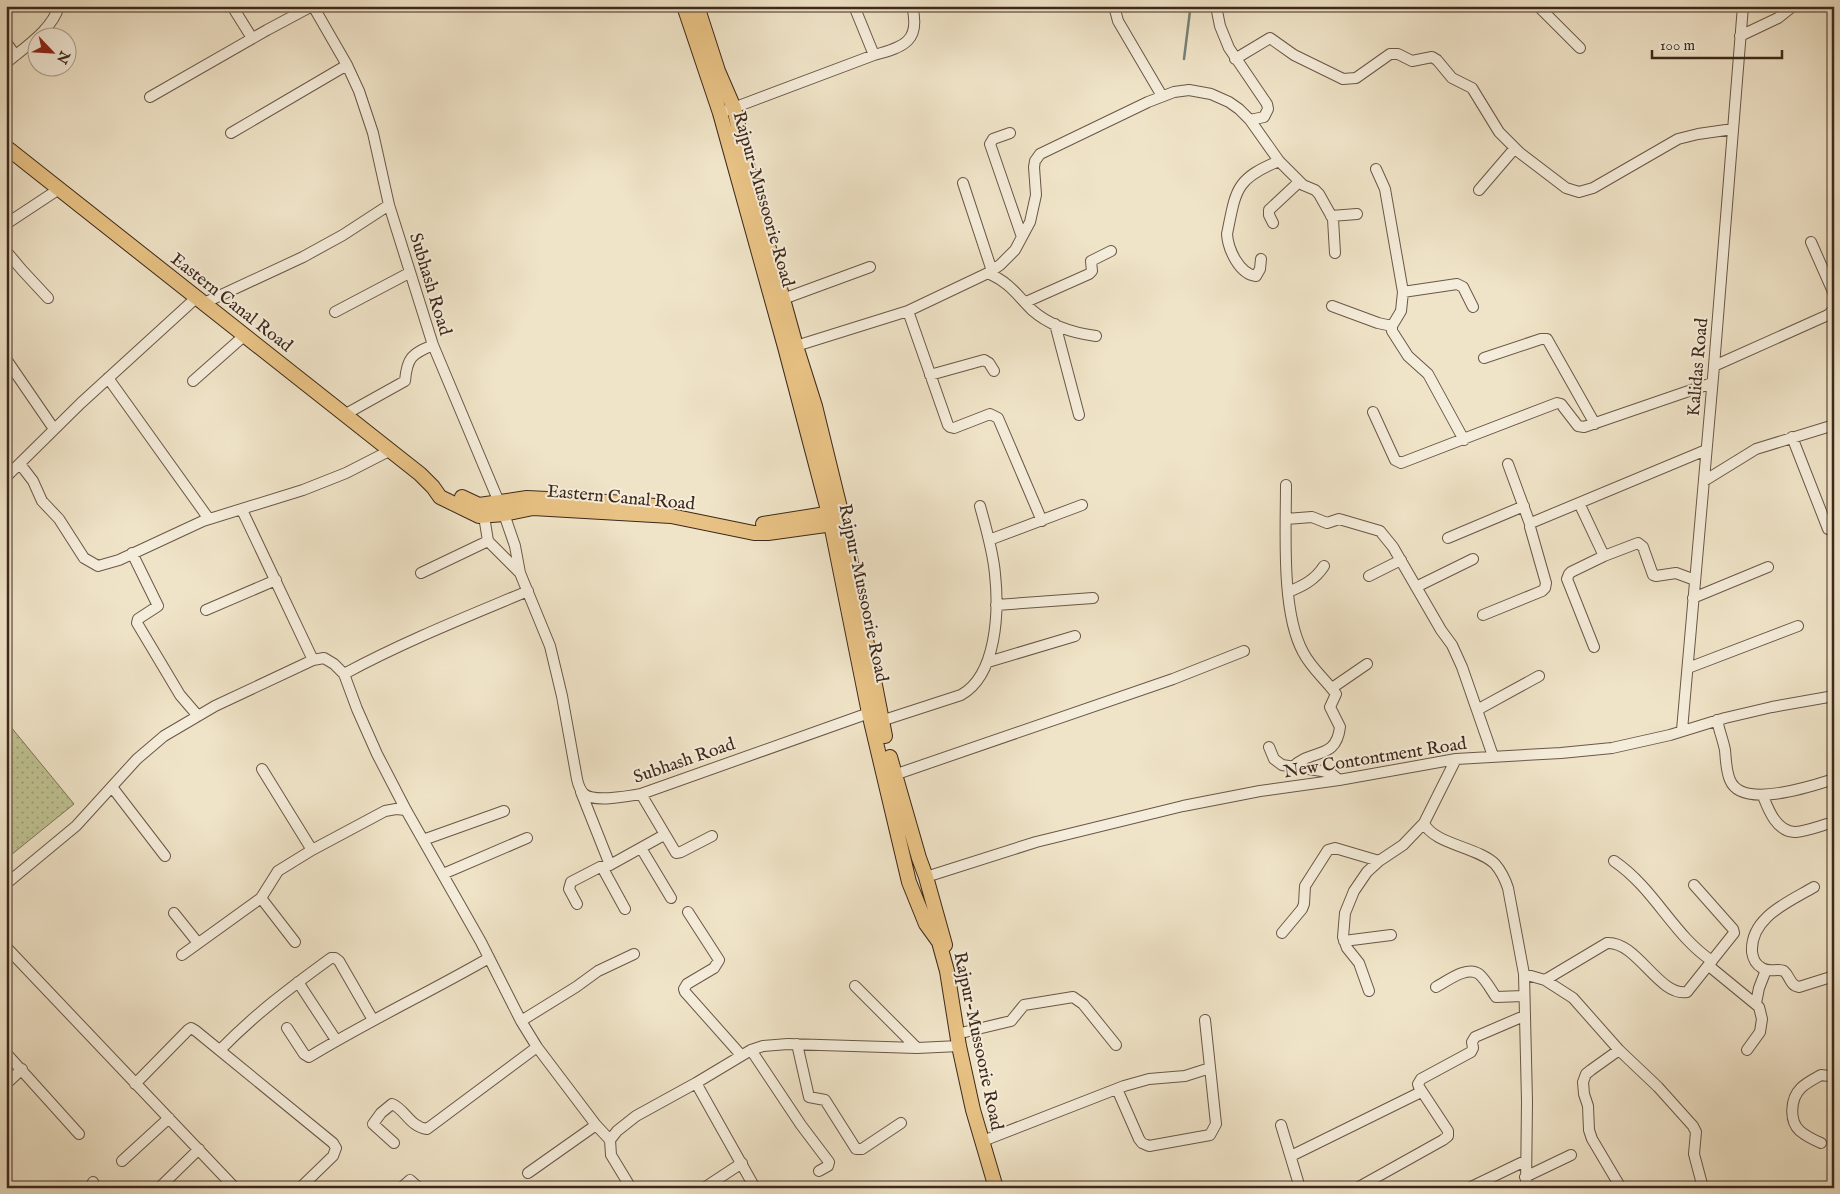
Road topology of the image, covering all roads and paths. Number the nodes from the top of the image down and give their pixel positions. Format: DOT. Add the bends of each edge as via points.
graph roads {
  1 [pos="59,6"];
  2 [pos="232,6"];
  3 [pos="312,6"];
  4 [pos="684,6"];
  5 [pos="697,6"];
  6 [pos="854,6"];
  7 [pos="912,6"];
  8 [pos="1114,6"];
  9 [pos="1216,6"];
  10 [pos="1538,6"];
  11 [pos="1743,6"];
  12 [pos="1793,6"];
  13 [pos="1740,36"];
  14 [pos="252,38"];
  15 [pos="6,42"];
  16 [pos="1580,48"];
  17 [pos="874,55"];
  18 [pos="15,56"];
  19 [pos="1235,59"];
  20 [pos="6,63"];
  21 [pos="347,65"];
  22 [pos="1162,96"];
  23 [pos="150,97"];
  24 [pos="734,108"];
  25 [pos="720,113"];
  26 [pos="1250,120"];
  27 [pos="1733,129"];
  28 [pos="231,133"];
  29 [pos="1010,133"];
  30 [pos="6,147"];
  31 [pos="1515,148"];
  32 [pos="1279,161"];
  33 [pos="1376,169"];
  34 [pos="1300,182"];
  35 [pos="963,183"];
  36 [pos="59,189"];
  37 [pos="1480,190"];
  38 [pos="389,205"];
  39 [pos="1358,214"];
  40 [pos="1331,216"];
  41 [pos="1272,223"];
  42 [pos="6,224"];
  43 [pos="1022,237"];
  44 [pos="1811,242"];
  45 [pos="6,251"];
  46 [pos="1111,251"];
  47 [pos="1336,253"];
  48 [pos="1261,259"];
  49 [pos="870,267"];
  50 [pos="990,272"];
  51 [pos="410,273"];
  52 [pos="1403,292"];
  53 [pos="1834,294"];
  54 [pos="48,298"];
  55 [pos="783,299"];
  56 [pos="200,301"];
  57 [pos="1026,302"];
  58 [pos="1332,306"];
  59 [pos="1473,307"];
  60 [pos="1834,309"];
  61 [pos="908,311"];
  62 [pos="335,312"];
  63 [pos="1055,324"];
  64 [pos="1392,326"];
  65 [pos="245,335"];
  66 [pos="1096,336"];
  67 [pos="432,345"];
  68 [pos="796,346"];
  69 [pos="1484,358"];
  70 [pos="6,359"];
  71 [pos="1714,366"];
  72 [pos="994,371"];
  73 [pos="930,375"];
  74 [pos="108,378"];
  75 [pos="192,380"];
  76 [pos="1712,383"];
  77 [pos="1373,412"];
  78 [pos="344,414"];
  79 [pos="1079,415"];
  80 [pos="1595,424"];
  81 [pos="1834,425"];
  82 [pos="54,429"];
  83 [pos="1792,437"];
  84 [pos="1464,440"];
  85 [pos="1706,450"];
  86 [pos="389,451"];
  87 [pos="20,464"];
  88 [pos="1508,464"];
  89 [pos="6,477"];
  90 [pos="1704,481"];
  91 [pos="1286,485"];
  92 [pos="1579,503"];
  93 [pos="1082,505"];
  94 [pos="980,506"];
  95 [pos="1524,506"];
  96 [pos="494,509"];
  97 [pos="242,510"];
  98 [pos="836,518"];
  99 [pos="209,519"];
  100 [pos="1286,519"];
  101 [pos="1042,521"];
  102 [pos="1530,524"];
  103 [pos="1828,528"];
  104 [pos="1448,538"];
  105 [pos="989,540"];
  106 [pos="488,541"];
  107 [pos="132,553"];
  108 [pos="1604,556"];
  109 [pos="1472,559"];
  110 [pos="1401,560"];
  111 [pos="1324,566"];
  112 [pos="1768,567"];
  113 [pos="421,573"];
  114 [pos="520,573"];
  115 [pos="1368,576"];
  116 [pos="276,580"];
  117 [pos="1695,580"];
  118 [pos="1416,587"];
  119 [pos="528,591"];
  120 [pos="1288,592"];
  121 [pos="1093,598"];
  122 [pos="1693,598"];
  123 [pos="996,605"];
  124 [pos="206,610"];
  125 [pos="1483,615"];
  126 [pos="1798,626"];
  127 [pos="1075,636"];
  128 [pos="1594,647"];
  129 [pos="1244,651"];
  130 [pos="313,660"];
  131 [pos="988,662"];
  132 [pos="1367,664"];
  133 [pos="1688,668"];
  134 [pos="344,674"];
  135 [pos="1539,676"];
  136 [pos="1332,696"];
  137 [pos="1834,696"];
  138 [pos="1477,710"];
  139 [pos="869,713"];
  140 [pos="198,716"];
  141 [pos="1717,720"];
  142 [pos="881,721"];
  143 [pos="1682,730"];
  144 [pos="1270,747"];
  145 [pos="1493,756"];
  146 [pos="1456,759"];
  147 [pos="1293,767"];
  148 [pos="262,769"];
  149 [pos="894,775"];
  150 [pos="1834,779"];
  151 [pos="1339,780"];
  152 [pos="579,786"];
  153 [pos="112,787"];
  154 [pos="641,794"];
  155 [pos="1763,796"];
  156 [pos="406,810"];
  157 [pos="504,811"];
  158 [pos="1424,823"];
  159 [pos="1827,824"];
  160 [pos="664,835"];
  161 [pos="712,836"];
  162 [pos="527,838"];
  163 [pos="423,840"];
  164 [pos="641,848"];
  165 [pos="312,850"];
  166 [pos="165,856"];
  167 [pos="918,858"];
  168 [pos="1379,861"];
  169 [pos="1614,861"];
  170 [pos="606,866"];
  171 [pos="943,872"];
  172 [pos="442,874"];
  173 [pos="926,878"];
  174 [pos="910,883"];
  175 [pos="6,884"];
  176 [pos="1694,885"];
  177 [pos="1814,887"];
  178 [pos="261,898"];
  179 [pos="671,898"];
  180 [pos="577,904"];
  181 [pos="625,909"];
  182 [pos="688,912"];
  183 [pos="174,913"];
  184 [pos="1282,933"];
  185 [pos="1391,935"];
  186 [pos="1344,941"];
  187 [pos="295,942"];
  188 [pos="198,943"];
  189 [pos="6,947"];
  190 [pos="634,954"];
  191 [pos="182,955"];
  192 [pos="490,958"];
  193 [pos="1711,964"];
  194 [pos="1766,970"];
  195 [pos="1524,974"];
  196 [pos="1834,976"];
  197 [pos="1545,980"];
  198 [pos="298,982"];
  199 [pos="855,986"];
  200 [pos="1436,987"];
  201 [pos="1369,991"];
  202 [pos="1524,996"];
  203 [pos="1756,1003"];
  204 [pos="1524,1016"];
  205 [pos="373,1020"];
  206 [pos="1205,1020"];
  207 [pos="521,1021"];
  208 [pos="287,1028"];
  209 [pos="965,1032"];
  210 [pos="336,1040"];
  211 [pos="797,1044"];
  212 [pos="1116,1045"];
  213 [pos="959,1046"];
  214 [pos="537,1047"];
  215 [pos="917,1048"];
  216 [pos="220,1050"];
  217 [pos="751,1050"];
  218 [pos="1619,1050"];
  219 [pos="1747,1050"];
  220 [pos="6,1053"];
  221 [pos="741,1055"];
  222 [pos="1210,1068"];
  223 [pos="22,1069"];
  224 [pos="1834,1074"];
  225 [pos="696,1083"];
  226 [pos="6,1084"];
  227 [pos="135,1084"];
  228 [pos="1117,1089"];
  229 [pos="1421,1092"];
  230 [pos="169,1118"];
  231 [pos="901,1123"];
  232 [pos="596,1126"];
  233 [pos="1280,1126"];
  234 [pos="79,1134"];
  235 [pos="988,1139"];
  236 [pos="610,1140"];
  237 [pos="394,1143"];
  238 [pos="1821,1143"];
  239 [pos="199,1150"];
  240 [pos="1571,1155"];
  241 [pos="1291,1156"];
  242 [pos="1525,1161"];
  243 [pos="122,1162"];
  244 [pos="742,1163"];
  245 [pos="818,1171"];
  246 [pos="528,1173"];
  247 [pos="1525,1182"];
  248 [pos="159,1188"];
  249 [pos="236,1188"];
  250 [pos="300,1188"];
  251 [pos="401,1188"];
  252 [pos="419,1188"];
  253 [pos="631,1188"];
  254 [pos="704,1188"];
  255 [pos="755,1188"];
  256 [pos="996,1188"];
  257 [pos="1005,1188"];
  258 [pos="1300,1188"];
  259 [pos="1357,1188"];
  260 [pos="1469,1188"];
  261 [pos="1621,1188"];
  262 [pos="1704,1188"];
  1 -- 18 [label="street" via="44,30"];
  2 -- 14 [label="street"];
  3 -- 14 [label="street"];
  3 -- 21 [label="street, Subhash Road"];
  4 -- 25 [label="main road, Rajpur-Mussoorie Road"];
  5 -- 24 [label="main road, Rajpur-Mussoorie Road"];
  6 -- 17 [label="street"];
  7 -- 17 [label="street" via="916,20 906,43"];
  8 -- 22 [label="street" via="1118,21"];
  9 -- 19 [label="street" via="1220,26"];
  10 -- 16 [label="street"];
  11 -- 13 [label="street, Kalidas Road"];
  12 -- 13 [label="street" via="1778,18"];
  13 -- 27 [label="street, Kalidas Road"];
  14 -- 23 [label="street"];
  15 -- 18 [label="street"];
  17 -- 24 [label="street"];
  18 -- 20 [label="street"];
  19 -- 26 [label="street" via="1267,104 1264,117"];
  19 -- 31 [label="street" via="1270,38 1322,70 1348,80 1356,78 1390,54 1412,61 1432,56 1454,80 1472,88 1499,132"];
  21 -- 28 [label="street"];
  21 -- 38 [label="street, Subhash Road" via="373,133"];
  22 -- 26 [label="street" via="1200,91 1229,102"];
  22 -- 43 [label="street" via="1040,154 1034,167 1035,207"];
  24 -- 25 [label="street"];
  24 -- 55 [label="main road, Rajpur-Mussoorie Road"];
  25 -- 98 [label="main road, Rajpur-Mussoorie Road"];
  26 -- 32 [label="street"];
  27 -- 31 [label="street" via="1678,139 1593,188 1579,192 1566,188"];
  27 -- 71 [label="street, Kalidas Road"];
  29 -- 43 [label="street" via="993,138 991,146"];
  30 -- 36 [label="main road, Eastern Canal Road"];
  31 -- 37 [label="street"];
  32 -- 34 [label="street"];
  32 -- 48 [label="street" via="1244,181 1235,196 1227,234 1232,253 1250,274 1256,276"];
  33 -- 52 [label="street" via="1385,189"];
  34 -- 40 [label="street" via="1319,194"];
  34 -- 41 [label="street" via="1269,210"];
  35 -- 50 [label="street"];
  36 -- 42 [label="street"];
  36 -- 56 [label="main road, Eastern Canal Road"];
  38 -- 51 [label="street, Subhash Road"];
  38 -- 56 [label="street" via="304,257"];
  39 -- 40 [label="street"];
  40 -- 47 [label="street"];
  43 -- 50 [label="street" via="1008,259"];
  44 -- 53 [label="street"];
  45 -- 54 [label="street"];
  46 -- 57 [label="street" via="1091,261 1092,271 1089,274"];
  49 -- 55 [label="street"];
  50 -- 57 [label="street"];
  50 -- 61 [label="street"];
  51 -- 62 [label="street"];
  51 -- 67 [label="street, Subhash Road"];
  52 -- 59 [label="street" via="1457,284 1463,287"];
  52 -- 64 [label="street" via="1401,311"];
  55 -- 68 [label="main road, Rajpur-Mussoorie Road"];
  56 -- 65 [label="main road, Eastern Canal Road"];
  56 -- 74 [label="street"];
  57 -- 63 [label="street" via="1041,317"];
  58 -- 64 [label="street" via="1378,324"];
  60 -- 71 [label="street" via="1828,315"];
  61 -- 68 [label="street"];
  61 -- 73 [label="street"];
  63 -- 66 [label="street"];
  63 -- 79 [label="street"];
  64 -- 84 [label="street" via="1395,337 1408,356 1430,378"];
  65 -- 75 [label="street"];
  65 -- 78 [label="main road, Eastern Canal Road"];
  67 -- 78 [label="street" via="414,353 406,369 406,381"];
  67 -- 96 [label="street, Subhash Road"];
  68 -- 98 [label="main road, Rajpur-Mussoorie Road" via="815,406"];
  69 -- 80 [label="street" via="1547,339"];
  70 -- 82 [label="street"];
  71 -- 76 [label="street, Kalidas Road"];
  72 -- 73 [label="street" via="984,360"];
  73 -- 101 [label="street" via="950,428 990,414 998,418"];
  74 -- 82 [label="street"];
  74 -- 99 [label="street"];
  76 -- 80 [label="street"];
  76 -- 85 [label="street, Kalidas Road"];
  77 -- 84 [label="street" via="1399,463"];
  78 -- 86 [label="main road, Eastern Canal Road"];
  80 -- 84 [label="street" via="1578,426 1562,404 1557,403"];
  81 -- 83 [label="street"];
  82 -- 87 [label="street"];
  83 -- 90 [label="street" via="1756,449"];
  83 -- 103 [label="street"];
  85 -- 90 [label="street, Kalidas Road"];
  85 -- 92 [label="street"];
  86 -- 96 [label="main road, Eastern Canal Road" via="434,487 440,497 479,516"];
  86 -- 97 [label="street" via="346,473"];
  87 -- 89 [label="street"];
  87 -- 107 [label="street" via="42,501 59,519 84,558 98,566"];
  88 -- 95 [label="street"];
  90 -- 117 [label="street, Kalidas Road"];
  91 -- 100 [label="street"];
  92 -- 102 [label="street"];
  92 -- 108 [label="street"];
  93 -- 101 [label="street"];
  94 -- 105 [label="street"];
  95 -- 102 [label="street"];
  95 -- 104 [label="street"];
  96 -- 98 [label="main road, Eastern Canal Road" via="533,508 671,516 754,533 768,533"];
  96 -- 106 [label="street, Subhash Road"];
  96 -- 114 [label="street, Subhash Road" via="515,546"];
  97 -- 99 [label="street"];
  97 -- 116 [label="street"];
  98 -- 139 [label="main road, Rajpur-Mussoorie Road"];
  98 -- 142 [label="main road, Rajpur-Mussoorie Road"];
  99 -- 107 [label="street"];
  100 -- 110 [label="street" via="1312,517 1327,523 1339,519 1380,531"];
  100 -- 120 [label="street"];
  101 -- 105 [label="street"];
  102 -- 125 [label="street" via="1545,588"];
  105 -- 123 [label="street"];
  106 -- 113 [label="street"];
  106 -- 114 [label="street, Subhash Road"];
  107 -- 140 [label="street" via="158,606 137,623 180,695"];
  108 -- 117 [label="street" via="1638,543 1643,547 1655,576 1676,573"];
  108 -- 128 [label="street" via="1567,577"];
  109 -- 118 [label="street"];
  110 -- 115 [label="street"];
  110 -- 118 [label="street"];
  111 -- 120 [label="street" via="1313,579"];
  112 -- 122 [label="street"];
  114 -- 119 [label="street, Subhash Road"];
  116 -- 124 [label="street"];
  116 -- 130 [label="street"];
  117 -- 122 [label="street, Kalidas Road"];
  118 -- 138 [label="street" via="1452,645"];
  119 -- 134 [label="street" via="406,642"];
  119 -- 152 [label="street, Subhash Road" via="556,668"];
  120 -- 136 [label="street" via="1300,646"];
  121 -- 123 [label="street"];
  122 -- 133 [label="street, Kalidas Road"];
  123 -- 131 [label="street"];
  126 -- 133 [label="street"];
  127 -- 131 [label="street"];
  129 -- 149 [label="street" via="1173,679"];
  130 -- 134 [label="street" via="324,658"];
  130 -- 140 [label="street"];
  131 -- 142 [label="street" via="969,690"];
  132 -- 136 [label="street"];
  133 -- 143 [label="street, Kalidas Road"];
  134 -- 156 [label="street" via="377,754"];
  135 -- 138 [label="street"];
  136 -- 147 [label="street" via="1330,709 1340,727 1335,744 1323,753 1304,758"];
  137 -- 141 [label="street, New Contontment Road"];
  138 -- 145 [label="street"];
  139 -- 154 [label="street, Subhash Road"];
  139 -- 174 [label="main road, Rajpur-Mussoorie Road"];
  140 -- 153 [label="street" via="164,736"];
  141 -- 143 [label="street, New Contontment Road"];
  141 -- 155 [label="street" via="1730,780 1741,790"];
  142 -- 149 [label="main road, Rajpur-Mussoorie Road"];
  143 -- 145 [label="street, New Contontment Road" via="1612,748"];
  144 -- 147 [label="street" via="1277,762"];
  145 -- 146 [label="street, New Contontment Road"];
  146 -- 151 [label="street, New Contontment Road"];
  146 -- 158 [label="street"];
  147 -- 151 [label="street" via="1322,771"];
  148 -- 165 [label="street"];
  149 -- 167 [label="main road, Rajpur-Mussoorie Road"];
  150 -- 155 [label="street"];
  151 -- 171 [label="street, New Contontment Road" via="1184,806 1036,842"];
  152 -- 154 [label="street, Subhash Road" via="585,794 593,797"];
  152 -- 170 [label="street"];
  153 -- 166 [label="street"];
  153 -- 175 [label="street" via="76,826"];
  154 -- 160 [label="street"];
  155 -- 159 [label="street" via="1774,819 1789,831"];
  156 -- 163 [label="street"];
  156 -- 165 [label="street" via="385,811"];
  157 -- 163 [label="street"];
  158 -- 168 [label="street" via="1403,845"];
  158 -- 195 [label="street" via="1436,835 1486,858 1499,869 1508,888"];
  160 -- 161 [label="street" via="673,850 679,853"];
  160 -- 164 [label="street"];
  162 -- 172 [label="street"];
  163 -- 172 [label="street"];
  164 -- 170 [label="street"];
  164 -- 179 [label="street"];
  165 -- 178 [label="street" via="278,871"];
  167 -- 171 [label="street"];
  167 -- 173 [label="main road, Rajpur-Mussoorie Road"];
  168 -- 184 [label="street" via="1335,848 1328,850 1305,886 1302,909"];
  168 -- 186 [label="street" via="1362,879 1347,906 1342,928"];
  169 -- 193 [label="street" via="1639,881"];
  170 -- 180 [label="street" via="571,882 569,889"];
  170 -- 181 [label="street"];
  171 -- 173 [label="street, New Contontment Road"];
  172 -- 192 [label="street"];
  173 -- 174 [label="main road" via="917,870 912,872"];
  173 -- 209 [label="main road, Rajpur-Mussoorie Road"];
  174 -- 213 [label="main road, Rajpur-Mussoorie Road" via="926,924 939,942"];
  176 -- 193 [label="street" via="1734,931"];
  177 -- 194 [label="street" via="1769,914 1758,928 1753,941 1753,959"];
  178 -- 187 [label="street"];
  178 -- 188 [label="street"];
  182 -- 221 [label="street" via="719,960 714,968 687,984 685,992"];
  183 -- 188 [label="street"];
  185 -- 186 [label="street"];
  186 -- 201 [label="street" via="1359,963"];
  188 -- 191 [label="street"];
  189 -- 227 [label="street"];
  190 -- 207 [label="street" via="598,970"];
  192 -- 205 [label="street"];
  192 -- 207 [label="street"];
  193 -- 197 [label="street" via="1684,993 1652,973 1625,947 1606,943"];
  193 -- 203 [label="street"];
  194 -- 196 [label="street" via="1783,970 1792,984 1799,987"];
  194 -- 203 [label="street"];
  195 -- 197 [label="street"];
  195 -- 202 [label="street"];
  197 -- 218 [label="street" via="1573,998"];
  198 -- 205 [label="street" via="335,958"];
  198 -- 210 [label="street"];
  198 -- 216 [label="street" via="242,1026"];
  199 -- 215 [label="street"];
  200 -- 202 [label="street" via="1463,973 1474,972 1496,996"];
  202 -- 204 [label="street"];
  203 -- 219 [label="street" via="1762,1012 1762,1024 1756,1040"];
  204 -- 229 [label="street" via="1474,1039 1471,1052 1421,1079 1418,1084"];
  204 -- 242 [label="street"];
  205 -- 210 [label="street"];
  206 -- 222 [label="street"];
  207 -- 214 [label="street"];
  208 -- 210 [label="street" via="309,1057"];
  209 -- 212 [label="street" via="1011,1021 1024,1005 1073,998 1083,1004"];
  209 -- 235 [label="main road, Rajpur-Mussoorie Road"];
  211 -- 215 [label="street"];
  211 -- 217 [label="street"];
  211 -- 231 [label="street" via="809,1097 825,1100 856,1149 862,1149"];
  213 -- 215 [label="street"];
  213 -- 256 [label="main road, Rajpur-Mussoorie Road" via="973,1110"];
  214 -- 232 [label="street"];
  214 -- 237 [label="street" via="427,1129 420,1128 392,1104 372,1124"];
  216 -- 227 [label="street" via="191,1028"];
  216 -- 250 [label="street" via="336,1148 333,1156"];
  217 -- 221 [label="street"];
  217 -- 245 [label="street" via="829,1162"];
  218 -- 261 [label="street" via="1586,1074 1583,1088 1592,1139"];
  218 -- 262 [label="street" via="1695,1128 1694,1154"];
  220 -- 223 [label="street"];
  221 -- 225 [label="street"];
  222 -- 228 [label="street" via="1185,1076 1149,1079"];
  222 -- 228 [label="street" via="1216,1124 1208,1137 1145,1145"];
  223 -- 226 [label="street"];
  223 -- 234 [label="street"];
  224 -- 238 [label="street" via="1820,1075 1801,1088 1793,1108 1796,1126"];
  225 -- 236 [label="street" via="636,1116"];
  225 -- 244 [label="street"];
  227 -- 230 [label="street"];
  228 -- 235 [label="street"];
  229 -- 241 [label="street"];
  229 -- 259 [label="street" via="1448,1131 1448,1136"];
  230 -- 239 [label="street"];
  230 -- 243 [label="street"];
  232 -- 236 [label="street"];
  232 -- 246 [label="street"];
  233 -- 241 [label="street"];
  235 -- 257 [label="main road, Rajpur-Mussoorie Road"];
  236 -- 253 [label="street" via="614,1162"];
  239 -- 248 [label="street"];
  239 -- 249 [label="street"];
  240 -- 247 [label="street"];
  241 -- 258 [label="street"];
  242 -- 247 [label="street"];
  242 -- 260 [label="street"];
  244 -- 254 [label="street"];
  244 -- 255 [label="street"];
  251 -- 252 [label="street" via="410,1180"];
}
